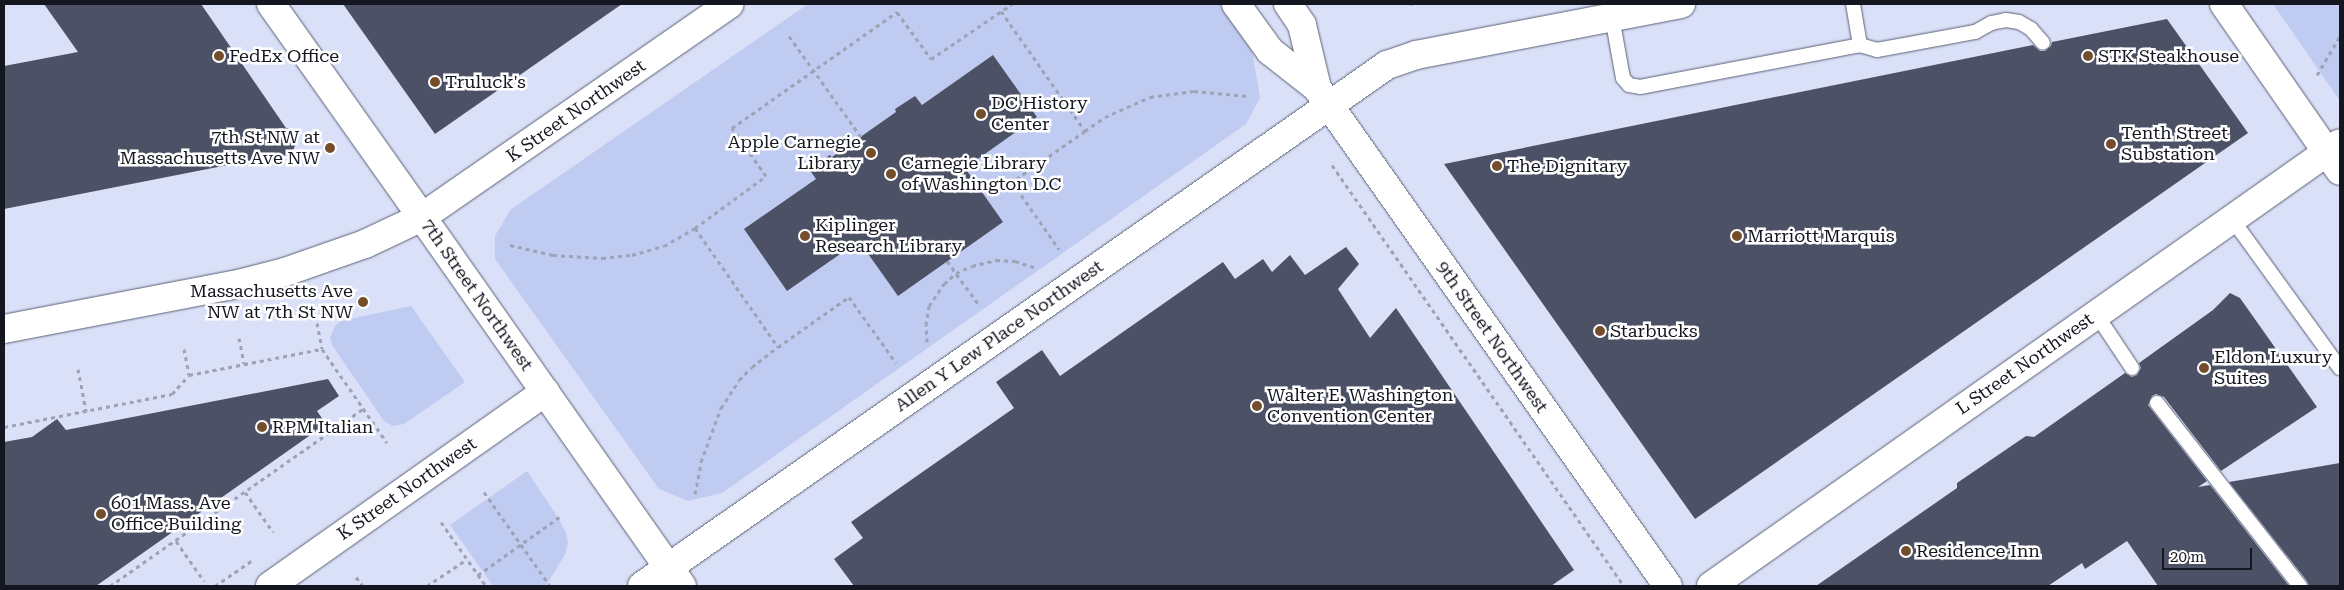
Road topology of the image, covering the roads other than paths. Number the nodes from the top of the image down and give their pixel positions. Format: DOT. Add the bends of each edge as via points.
graph roads {
  1 [pos="271,4"];
  2 [pos="730,4"];
  3 [pos="1236,4"];
  4 [pos="1288,4"];
  5 [pos="1681,4"];
  6 [pos="1853,4"];
  7 [pos="2224,4"];
  8 [pos="1612,16"];
  9 [pos="1860,44"];
  10 [pos="2043,44"];
  11 [pos="1323,96"];
  12 [pos="2336,156"];
  13 [pos="422,217"];
  14 [pos="2232,219"];
  15 [pos="2096,314"];
  16 [pos="4,329"];
  17 [pos="2132,368"];
  18 [pos="2340,368"];
  19 [pos="545,392"];
  20 [pos="2157,403"];
  21 [pos="675,577"];
  22 [pos="270,586"];
  23 [pos="642,586"];
  24 [pos="1668,586"];
  25 [pos="1710,586"];
  26 [pos="2300,586"];
  1 -- 13 [label="main road, 7th Street Northwest"];
  2 -- 13 [label="main road, K Street Northwest"];
  3 -- 11 [label="main road, 9th Street Northwest" via="1270,51"];
  4 -- 11 [label="main road, 9th Street Northwest" via="1302,25"];
  5 -- 8 [label="main road, Allen Y Lew Place Northwest"];
  6 -- 9 [label="lane"];
  7 -- 12 [label="main road"];
  8 -- 9 [label="lane" via="1623,78 1629,85 1640,86"];
  8 -- 11 [label="main road, Allen Y Lew Place Northwest" via="1400,60"];
  9 -- 10 [label="lane" via="1877,50 1975,32 1991,23 2006,20 2031,29"];
  11 -- 21 [label="main road, Allen Y Lew Place Northwest"];
  11 -- 24 [label="main road, 9th Street Northwest"];
  12 -- 14 [label="main road, L Street Northwest"];
  13 -- 16 [label="main road, K Street Northwest" via="365,244 276,274"];
  13 -- 19 [label="main road, 7th Street Northwest"];
  14 -- 15 [label="main road, L Street Northwest"];
  14 -- 18 [label="lane"];
  15 -- 17 [label="lane"];
  15 -- 25 [label="main road, L Street Northwest"];
  19 -- 21 [label="main road, 7th Street Northwest"];
  19 -- 22 [label="main road, K Street Northwest"];
  20 -- 26 [label="lane"];
  21 -- 23 [label="main road, Allen Y Lew Place Northwest"];
}
